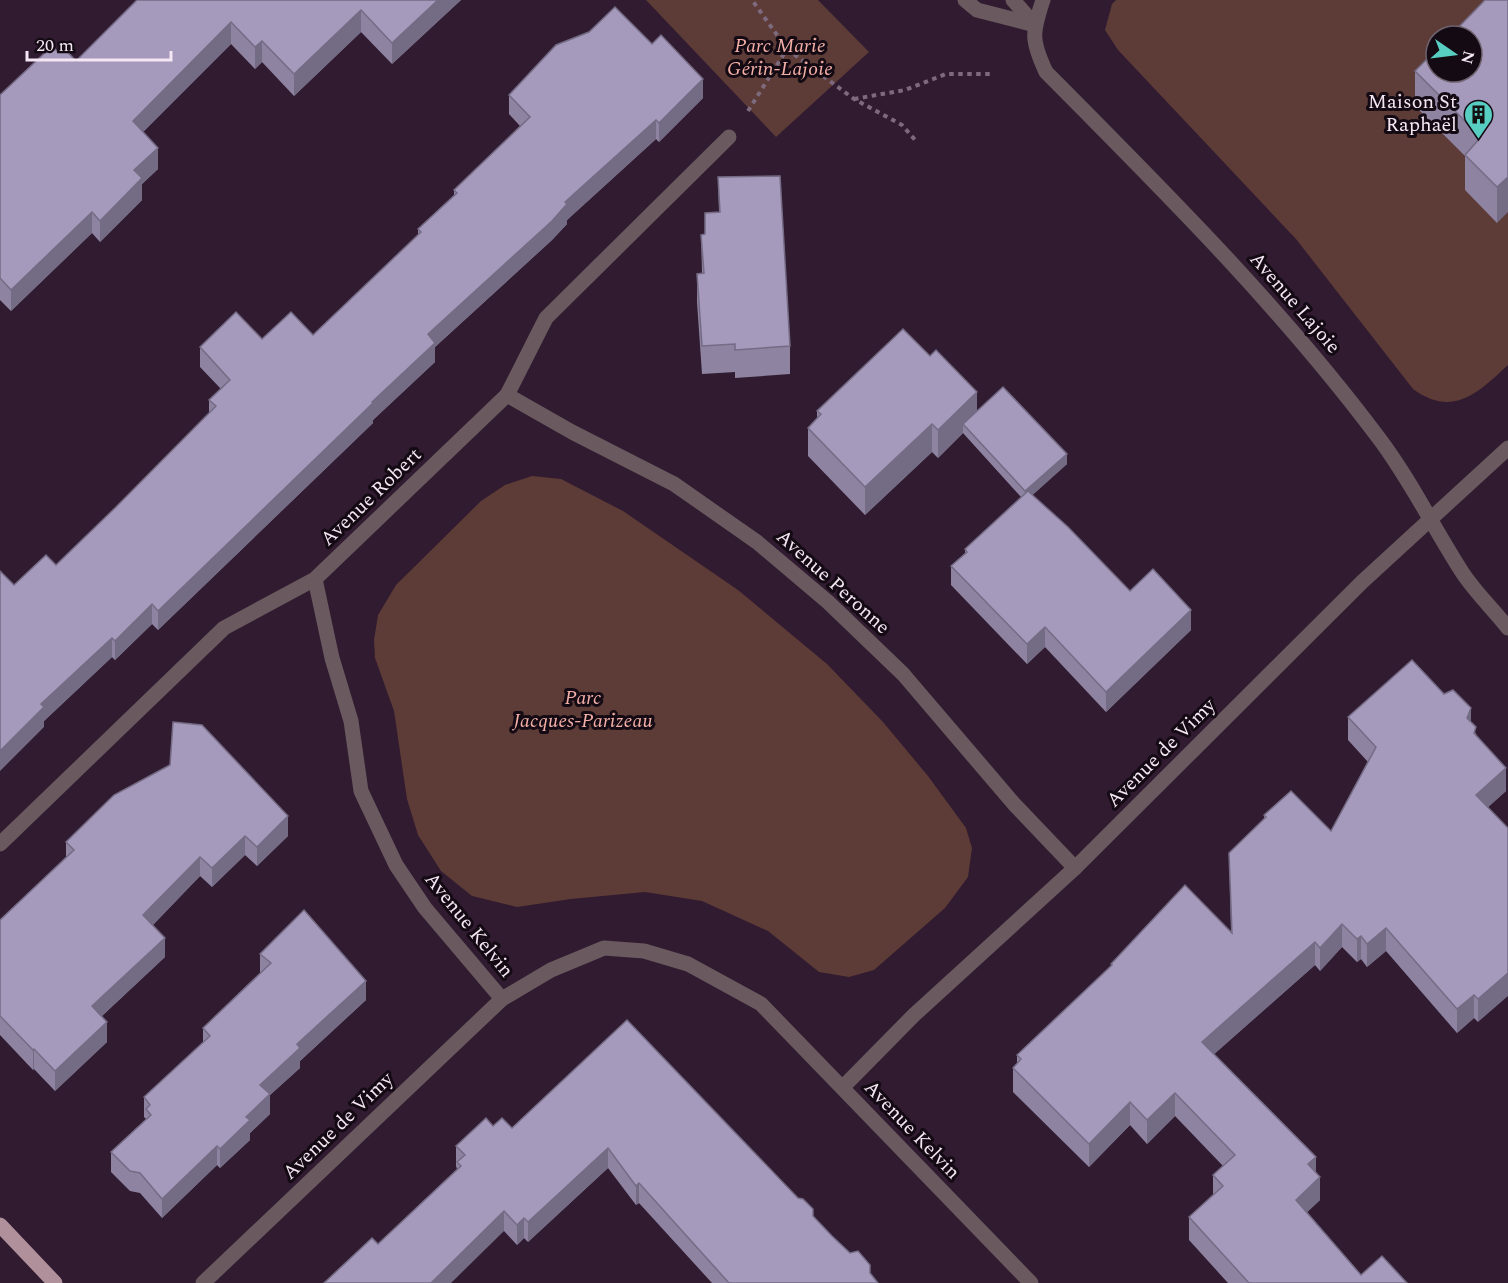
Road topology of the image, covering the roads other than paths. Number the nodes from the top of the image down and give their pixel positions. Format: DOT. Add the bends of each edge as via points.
graph roads {
  1 [pos="964,0"];
  2 [pos="1013,0"];
  3 [pos="1043,0"];
  4 [pos="1035,26"];
  5 [pos="729,138"];
  6 [pos="507,395"];
  7 [pos="1508,448"];
  8 [pos="1431,519"];
  9 [pos="315,579"];
  10 [pos="1508,628"];
  11 [pos="0,844"];
  12 [pos="1075,868"];
  13 [pos="502,999"];
  14 [pos="843,1087"];
  15 [pos="0,1225"];
  16 [pos="55,1283"];
  17 [pos="203,1283"];
  18 [pos="1031,1283"];
  1 -- 4 [label="street" via="977,10"];
  2 -- 4 [label="street"];
  3 -- 4 [label="street"];
  4 -- 8 [label="street, Avenue Lajoie" via="1035,50 1046,72 1179,206 1285,322 1379,438"];
  5 -- 6 [label="street, Avenue Robert" via="546,318"];
  6 -- 9 [label="street, Avenue Robert"];
  6 -- 12 [label="street, Avenue Peronne" via="674,484 757,542 828,602 903,674 1014,804"];
  7 -- 8 [label="street, Avenue de Vimy"];
  8 -- 10 [label="street, Avenue Lajoie" via="1463,574"];
  8 -- 12 [label="street, Avenue de Vimy" via="1362,582"];
  9 -- 11 [label="street, Avenue Robert" via="224,628"];
  9 -- 13 [label="street, Avenue Kelvin" via="351,721 361,791 396,865 425,908"];
  12 -- 14 [label="street, Avenue de Vimy" via="914,1015"];
  13 -- 14 [label="street, Avenue Kelvin" via="551,970 604,948 644,951 688,964 761,1004"];
  13 -- 17 [label="street, Avenue de Vimy"];
  14 -- 18 [label="street, Avenue Kelvin"];
  15 -- 16 [label="main road"];
}
